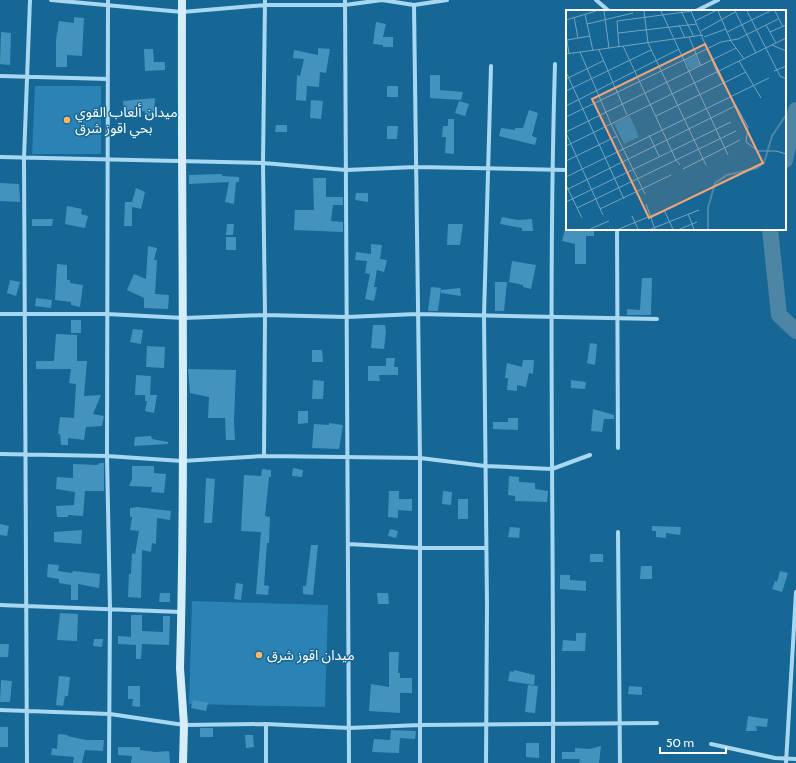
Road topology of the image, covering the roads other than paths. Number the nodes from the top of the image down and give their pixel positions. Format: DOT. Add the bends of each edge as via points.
graph roads {
  1 [pos="30,0"];
  2 [pos="51,0"];
  3 [pos="108,0"];
  4 [pos="182,0"];
  5 [pos="265,0"];
  6 [pos="447,0"];
  7 [pos="596,0"];
  8 [pos="718,0"];
  9 [pos="345,2"];
  10 [pos="108,5"];
  11 [pos="266,5"];
  12 [pos="414,5"];
  13 [pos="608,10"];
  14 [pos="698,10"];
  15 [pos="182,12"];
  16 [pos="555,64"];
  17 [pos="491,66"];
  18 [pos="0,76"];
  19 [pos="27,77"];
  20 [pos="108,79"];
  21 [pos="0,158"];
  22 [pos="24,158"];
  23 [pos="108,160"];
  24 [pos="181,162"];
  25 [pos="263,163"];
  26 [pos="416,166"];
  27 [pos="490,169"];
  28 [pos="346,170"];
  29 [pos="552,170"];
  30 [pos="566,170"];
  31 [pos="616,230"];
  32 [pos="0,314"];
  33 [pos="107,314"];
  34 [pos="417,314"];
  35 [pos="24,315"];
  36 [pos="266,315"];
  37 [pos="484,316"];
  38 [pos="551,316"];
  39 [pos="347,317"];
  40 [pos="184,318"];
  41 [pos="617,318"];
  42 [pos="657,319"];
  43 [pos="618,448"];
  44 [pos="0,454"];
  45 [pos="24,455"];
  46 [pos="590,455"];
  47 [pos="107,456"];
  48 [pos="264,456"];
  49 [pos="348,457"];
  50 [pos="420,458"];
  51 [pos="182,461"];
  52 [pos="485,466"];
  53 [pos="552,469"];
  54 [pos="618,532"];
  55 [pos="348,544"];
  56 [pos="420,548"];
  57 [pos="486,548"];
  58 [pos="796,592"];
  59 [pos="0,605"];
  60 [pos="26,606"];
  61 [pos="110,609"];
  62 [pos="182,612"];
  63 [pos="794,661"];
  64 [pos="0,710"];
  65 [pos="27,711"];
  66 [pos="110,714"];
  67 [pos="619,723"];
  68 [pos="657,723"];
  69 [pos="266,724"];
  70 [pos="487,724"];
  71 [pos="553,724"];
  72 [pos="184,725"];
  73 [pos="420,725"];
  74 [pos="349,728"];
  75 [pos="711,744"];
  76 [pos="796,759"];
  77 [pos="786,761"];
  78 [pos="27,763"];
  79 [pos="109,763"];
  80 [pos="183,763"];
  81 [pos="266,763"];
  82 [pos="349,763"];
  83 [pos="420,763"];
  84 [pos="486,763"];
  85 [pos="553,763"];
  86 [pos="620,763"];
  1 -- 19 [label="street"];
  2 -- 10 [label="street"];
  3 -- 10 [label="street"];
  4 -- 15 [label="street"];
  5 -- 11 [label="street"];
  6 -- 12 [label="street"];
  7 -- 13 [label="street"];
  8 -- 14 [label="street"];
  9 -- 11 [label="street"];
  9 -- 12 [label="street" via="382,0"];
  9 -- 28 [label="street"];
  10 -- 15 [label="street"];
  10 -- 20 [label="street"];
  11 -- 15 [label="street"];
  11 -- 25 [label="street"];
  12 -- 26 [label="street"];
  15 -- 24 [label="street"];
  16 -- 29 [label="street"];
  17 -- 27 [label="street"];
  18 -- 19 [label="street"];
  19 -- 20 [label="street"];
  19 -- 22 [label="street"];
  20 -- 23 [label="street"];
  21 -- 22 [label="street"];
  22 -- 23 [label="street"];
  22 -- 35 [label="street"];
  23 -- 24 [label="street"];
  23 -- 33 [label="street"];
  24 -- 25 [label="street"];
  24 -- 40 [label="street"];
  25 -- 28 [label="street"];
  25 -- 36 [label="street"];
  26 -- 27 [label="street"];
  26 -- 28 [label="street"];
  26 -- 34 [label="street"];
  27 -- 29 [label="street"];
  27 -- 37 [label="street"];
  28 -- 39 [label="street"];
  29 -- 30 [label="street"];
  29 -- 38 [label="street"];
  31 -- 41 [label="street"];
  32 -- 35 [label="street"];
  33 -- 35 [label="street"];
  33 -- 40 [label="street"];
  33 -- 47 [label="street"];
  34 -- 37 [label="street"];
  34 -- 39 [label="street"];
  34 -- 50 [label="street"];
  35 -- 45 [label="street"];
  36 -- 39 [label="street"];
  36 -- 40 [label="street"];
  36 -- 48 [label="street"];
  37 -- 38 [label="street"];
  37 -- 52 [label="street"];
  38 -- 41 [label="street"];
  38 -- 53 [label="street"];
  39 -- 49 [label="street"];
  40 -- 51 [label="street"];
  41 -- 42 [label="street"];
  41 -- 43 [label="street"];
  44 -- 45 [label="street"];
  45 -- 47 [label="street"];
  45 -- 60 [label="street"];
  46 -- 53 [label="street"];
  47 -- 51 [label="street"];
  47 -- 61 [label="street"];
  48 -- 49 [label="street"];
  48 -- 51 [label="street"];
  49 -- 50 [label="street"];
  49 -- 55 [label="street"];
  50 -- 52 [label="street"];
  50 -- 56 [label="street"];
  51 -- 62 [label="street"];
  52 -- 53 [label="street"];
  52 -- 57 [label="street"];
  53 -- 71 [label="street"];
  54 -- 67 [label="street"];
  55 -- 56 [label="street"];
  55 -- 74 [label="street"];
  56 -- 57 [label="street"];
  56 -- 73 [label="street"];
  57 -- 70 [label="street"];
  58 -- 63 [label="street"];
  59 -- 60 [label="street"];
  60 -- 61 [label="street"];
  60 -- 65 [label="street"];
  61 -- 62 [label="street"];
  61 -- 66 [label="street"];
  62 -- 72 [label="street" via="180,668"];
  63 -- 77 [label="street"];
  64 -- 65 [label="street"];
  65 -- 66 [label="street"];
  65 -- 78 [label="street"];
  66 -- 72 [label="street"];
  66 -- 79 [label="street"];
  67 -- 68 [label="street"];
  67 -- 71 [label="street"];
  67 -- 86 [label="street"];
  69 -- 72 [label="street"];
  69 -- 74 [label="street"];
  69 -- 81 [label="street"];
  70 -- 71 [label="street"];
  70 -- 73 [label="street"];
  70 -- 84 [label="street"];
  71 -- 85 [label="street"];
  72 -- 80 [label="street"];
  73 -- 74 [label="street"];
  73 -- 83 [label="street"];
  74 -- 82 [label="street"];
  75 -- 77 [label="street"];
  76 -- 77 [label="street"];
}
